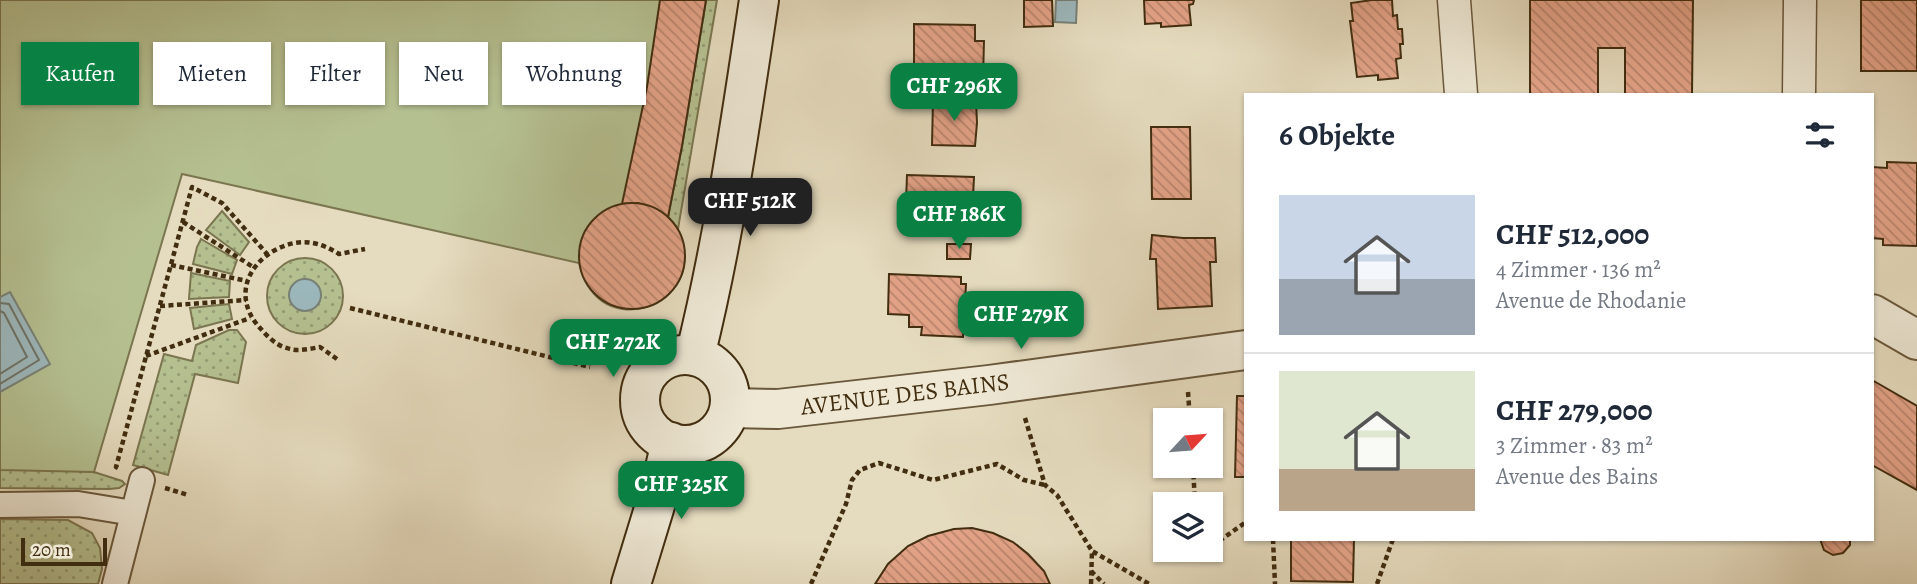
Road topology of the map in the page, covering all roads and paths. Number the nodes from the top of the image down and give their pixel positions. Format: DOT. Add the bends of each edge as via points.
graph roads {
  1 [pos="759,0"];
  2 [pos="1454,0"];
  3 [pos="1800,0"];
  4 [pos="1461,93"];
  5 [pos="1800,93"];
  6 [pos="182,222"];
  7 [pos="365,249"];
  8 [pos="267,254"];
  9 [pos="171,265"];
  10 [pos="253,267"];
  11 [pos="247,281"];
  12 [pos="246,300"];
  13 [pos="160,306"];
  14 [pos="350,308"];
  15 [pos="1874,315"];
  16 [pos="250,318"];
  17 [pos="1917,340"];
  18 [pos="1244,350"];
  19 [pos="145,356"];
  20 [pos="695,356"];
  21 [pos="337,359"];
  22 [pos="590,367"];
  23 [pos="1188,391"];
  24 [pos="730,408"];
  25 [pos="1189,408"];
  26 [pos="1025,418"];
  27 [pos="671,442"];
  28 [pos="142,480"];
  29 [pos="1045,485"];
  30 [pos="0,505"];
  31 [pos="133,513"];
  32 [pos="1244,524"];
  33 [pos="1223,538"];
  34 [pos="1273,541"];
  35 [pos="1392,541"];
  36 [pos="1092,551"];
  37 [pos="1091,570"];
  38 [pos="114,584"];
  39 [pos="631,584"];
  40 [pos="811,584"];
  41 [pos="1091,584"];
  42 [pos="1104,584"];
  43 [pos="1149,584"];
  44 [pos="1275,584"];
  45 [pos="1377,584"];
  1 -- 20 [label="main road" via="730,184"];
  2 -- 4 [label="street"];
  3 -- 5 [label="street"];
  6 -- 8 [label="path" via="192,187 222,203"];
  6 -- 9 [label="path"];
  6 -- 10 [label="path"];
  7 -- 8 [label="path" via="339,254 324,245 303,242"];
  8 -- 10 [label="path"];
  9 -- 11 [label="path"];
  9 -- 13 [label="path"];
  10 -- 11 [label="path"];
  11 -- 12 [label="path"];
  12 -- 13 [label="path"];
  12 -- 16 [label="path"];
  13 -- 19 [label="path"];
  14 -- 22 [label="path"];
  15 -- 17 [label="main road"];
  16 -- 19 [label="path"];
  16 -- 21 [label="path" via="287,348 320,347"];
  18 -- 24 [label="main road, AVENUE DES BAINS" via="778,410"];
  19 -- 28 [label="path" via="116,467"];
  20 -- 24 [label="main road" via="719,369 727,381"];
  20 -- 27 [label="main road" via="669,357 643,384 641,405 648,426"];
  23 -- 25 [label="path"];
  24 -- 27 [label="main road" via="724,423 701,442"];
  26 -- 29 [label="path"];
  27 -- 39 [label="main road"];
  28 -- 31 [label="street"];
  29 -- 36 [label="path" via="1057,495"];
  29 -- 40 [label="path" via="1024,480 997,464 933,480 879,463 860,470"];
  30 -- 31 [label="street" via="78,505"];
  31 -- 38 [label="street"];
  32 -- 33 [label="path"];
  34 -- 44 [label="path"];
  35 -- 45 [label="path"];
  36 -- 37 [label="path"];
  36 -- 43 [label="path"];
  37 -- 41 [label="path"];
  37 -- 42 [label="path"];
}
